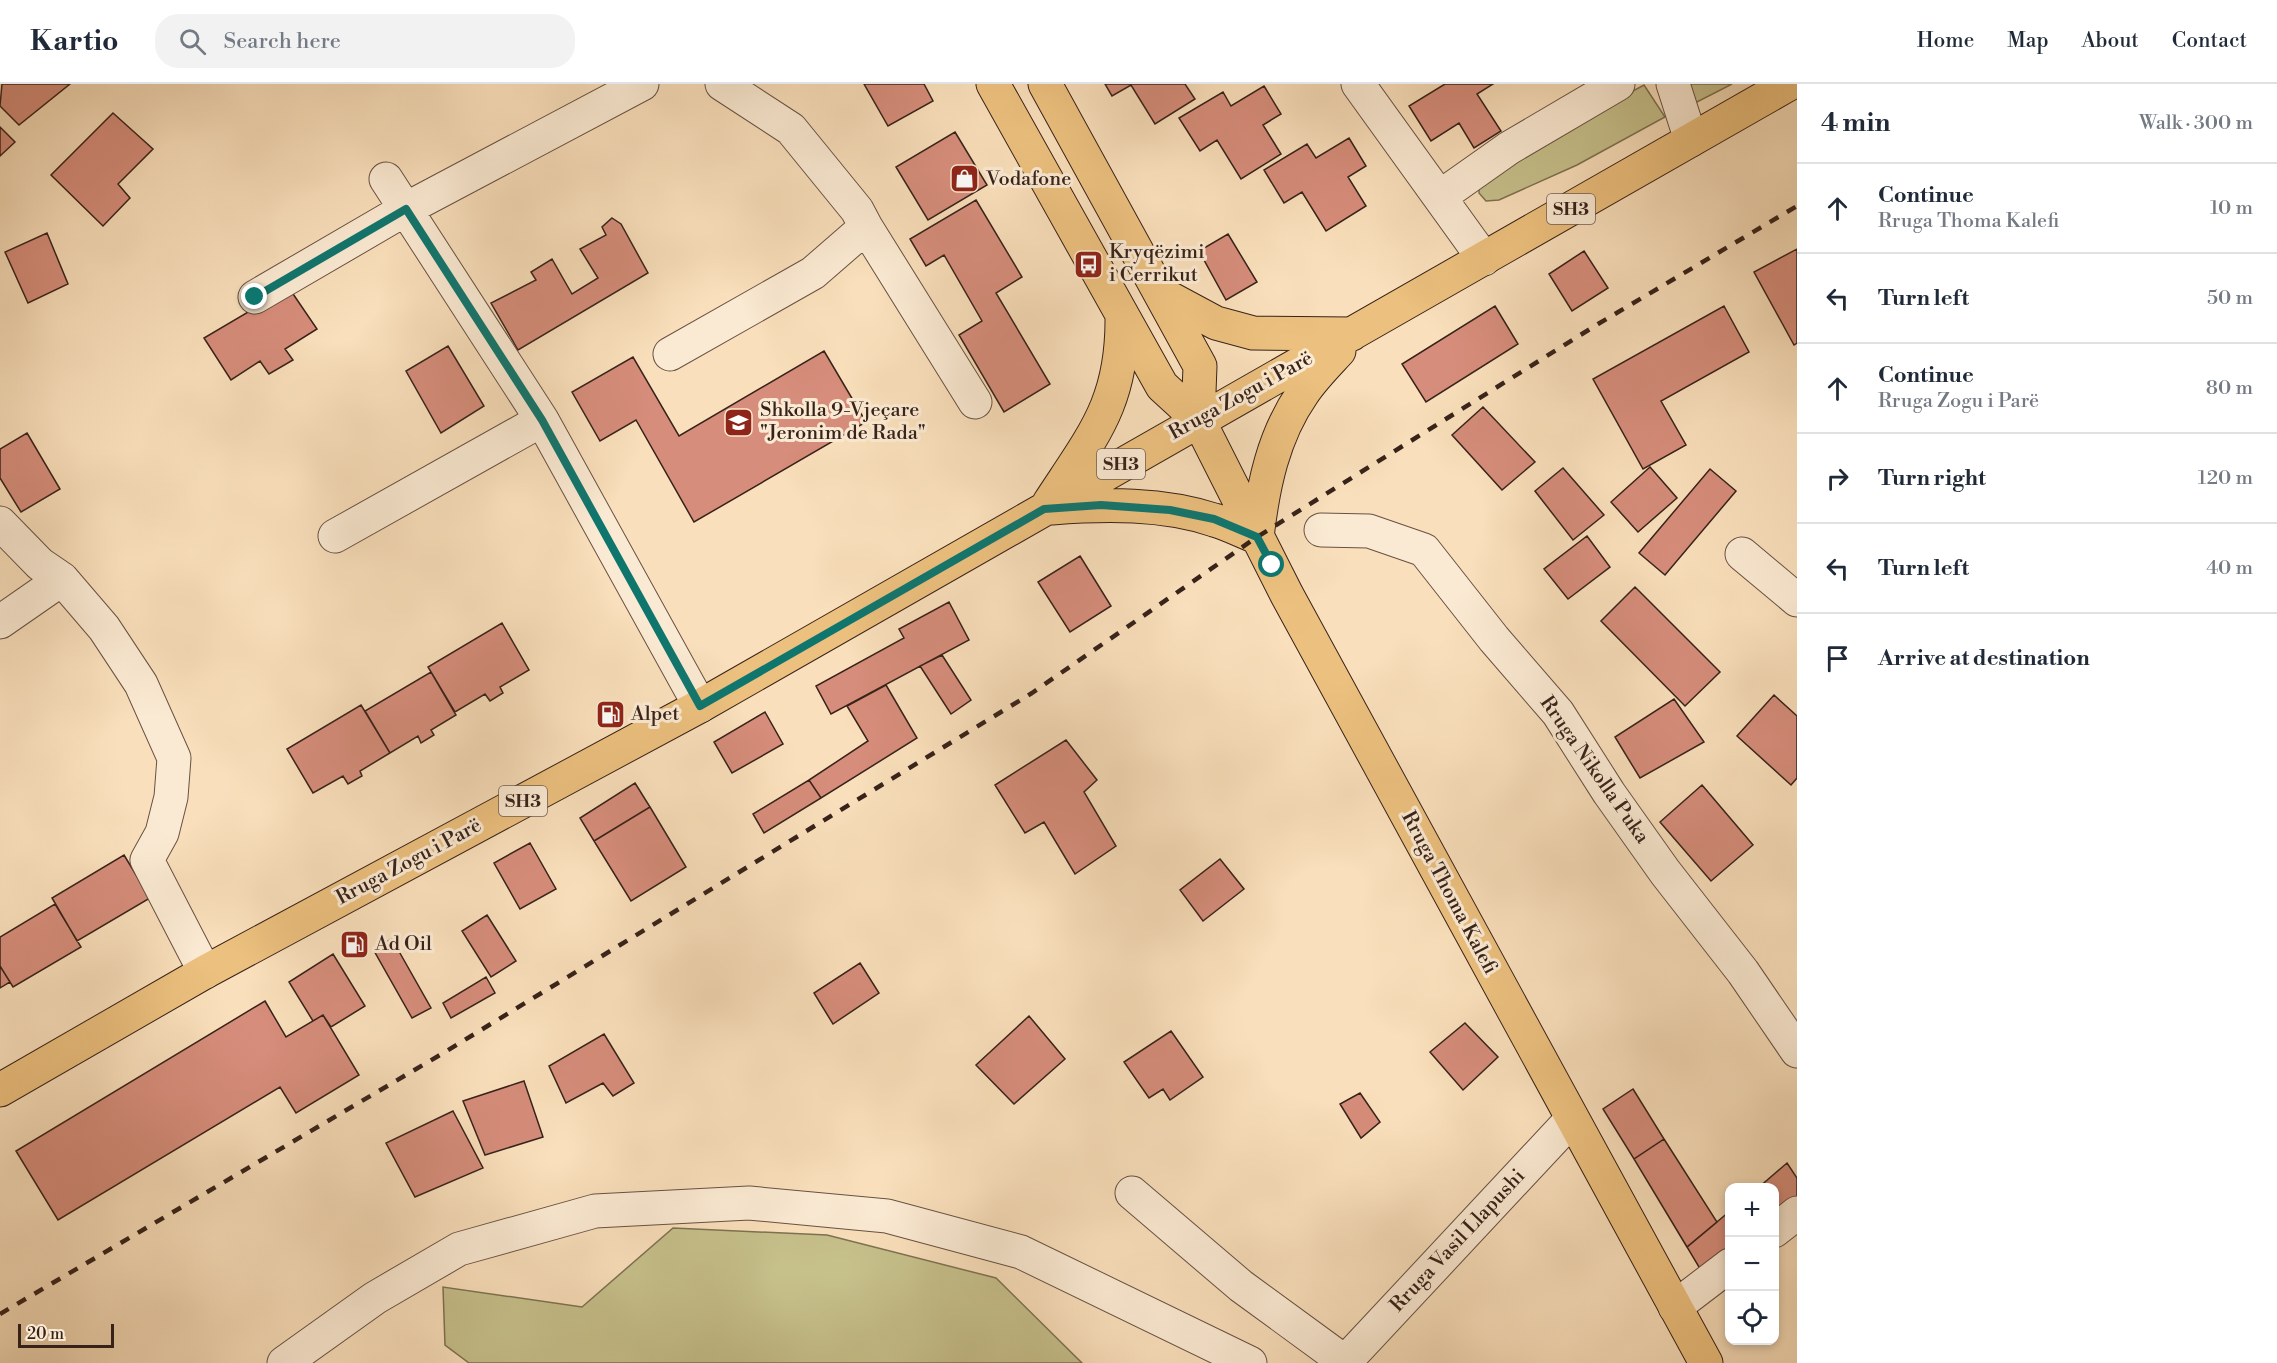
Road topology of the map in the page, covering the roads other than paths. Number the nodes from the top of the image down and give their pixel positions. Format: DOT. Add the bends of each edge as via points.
graph roads {
  1 [pos="642,84"];
  2 [pos="722,84"];
  3 [pos="993,84"];
  4 [pos="1045,84"];
  5 [pos="1358,84"];
  6 [pos="1618,84"];
  7 [pos="1674,84"];
  8 [pos="1789,84"];
  9 [pos="1691,140"];
  10 [pos="386,179"];
  11 [pos="1441,196"];
  12 [pos="406,209"];
  13 [pos="866,227"];
  14 [pos="1484,259"];
  15 [pos="1162,294"];
  16 [pos="255,297"];
  17 [pos="1122,316"];
  18 [pos="1354,334"];
  19 [pos="670,354"];
  20 [pos="975,402"];
  21 [pos="1198,419"];
  22 [pos="542,420"];
  23 [pos="1044,509"];
  24 [pos="0,523"];
  25 [pos="1321,530"];
  26 [pos="335,536"];
  27 [pos="1257,537"];
  28 [pos="1742,554"];
  29 [pos="62,579"];
  30 [pos="1797,600"];
  31 [pos="0,622"];
  32 [pos="700,706"];
  33 [pos="206,972"];
  34 [pos="1797,1051"];
  35 [pos="0,1090"];
  36 [pos="1572,1120"];
  37 [pos="1132,1193"];
  38 [pos="1797,1213"];
  39 [pos="1779,1226"];
  40 [pos="1725,1269"];
  41 [pos="1675,1307"];
  42 [pos="284,1363"];
  43 [pos="1250,1363"];
  44 [pos="1345,1363"];
  45 [pos="1706,1363"];
  1 -- 12 [label="street"];
  2 -- 13 [label="street" via="791,129"];
  3 -- 17 [label="main road, Rruga Thoma Kalefi"];
  4 -- 15 [label="main road, Rruga Thoma Kalefi"];
  5 -- 11 [label="street"];
  6 -- 11 [label="street" via="1509,148"];
  7 -- 9 [label="street"];
  8 -- 9 [label="main road, Rruga Zogu i Parë / SH3"];
  9 -- 14 [label="main road, Rruga Zogu i Parë / SH3"];
  10 -- 12 [label="street"];
  11 -- 14 [label="street"];
  12 -- 16 [label="street"];
  12 -- 22 [label="street"];
  13 -- 19 [label="street" via="813,273"];
  13 -- 20 [label="street"];
  14 -- 18 [label="main road, Rruga Zogu i Parë / SH3"];
  15 -- 18 [label="main road" via="1216,323 1253,333"];
  15 -- 21 [label="main road, Rruga Thoma Kalefi" via="1200,366"];
  17 -- 21 [label="main road, Rruga Thoma Kalefi" via="1162,386"];
  17 -- 23 [label="main road" via="1120,365 1107,410"];
  18 -- 21 [label="main road, Rruga Zogu i Parë / SH3"];
  18 -- 27 [label="main road" via="1303,393 1277,441 1263,490"];
  21 -- 23 [label="main road, Rruga Zogu i Parë / SH3"];
  21 -- 27 [label="main road, Rruga Thoma Kalefi"];
  22 -- 26 [label="street"];
  22 -- 32 [label="street"];
  23 -- 27 [label="main road" via="1101,505 1170,510 1214,519"];
  23 -- 32 [label="main road, Rruga Zogu i Parë / SH3"];
  24 -- 29 [label="street" via="40,564"];
  25 -- 34 [label="street, Rruga Nikolla Puka" via="1369,531 1424,550 1558,713 1665,872 1743,972"];
  27 -- 36 [label="main road, Rruga Thoma Kalefi"];
  28 -- 30 [label="street"];
  29 -- 31 [label="street"];
  29 -- 33 [label="street" via="104,628 141,684 174,758 171,797 162,833 147,860"];
  32 -- 33 [label="main road, Rruga Zogu i Parë / SH3"];
  33 -- 35 [label="main road, Rruga Zogu i Parë / SH3"];
  36 -- 41 [label="main road, Rruga Thoma Kalefi"];
  36 -- 44 [label="street, Rruga Vasil Llapushi"];
  37 -- 44 [label="street" via="1241,1286"];
  38 -- 39 [label="street"];
  40 -- 41 [label="street"];
  41 -- 45 [label="main road, Rruga Thoma Kalefi"];
  42 -- 43 [label="street" via="375,1298 459,1249 595,1211 748,1203 887,1216 1021,1252"];
}
